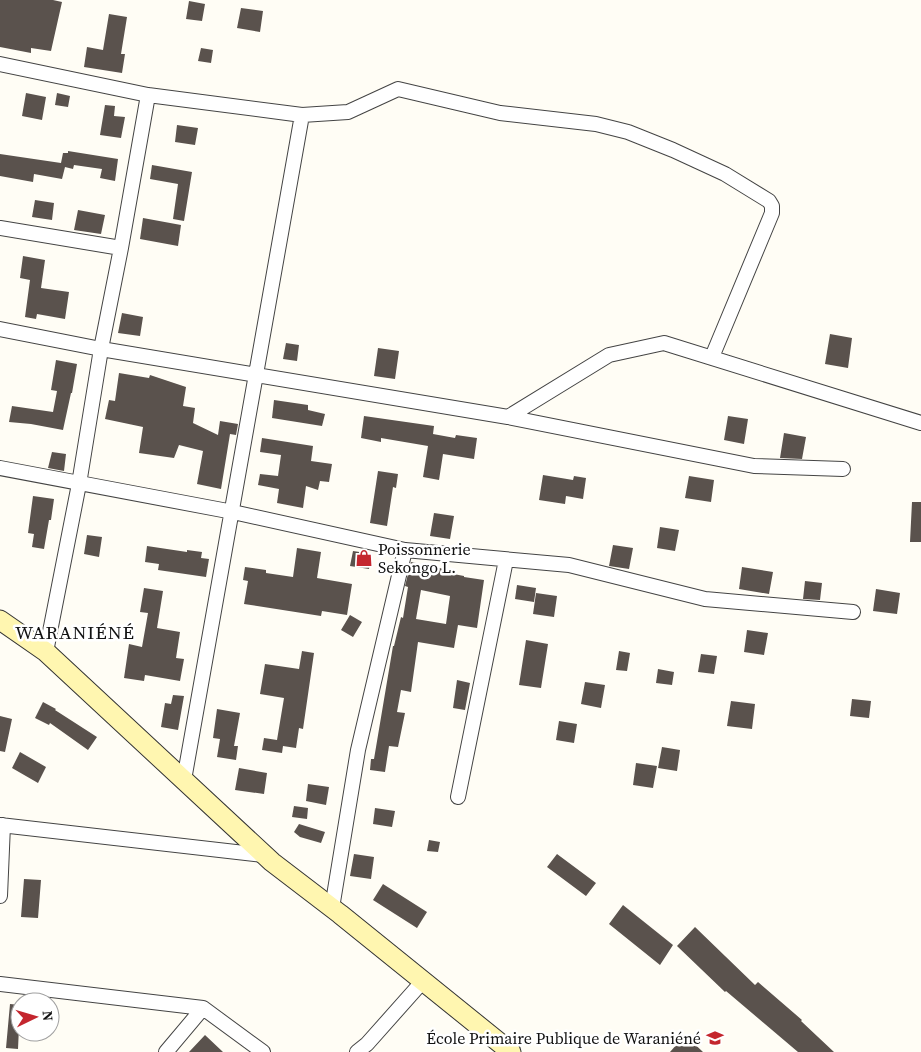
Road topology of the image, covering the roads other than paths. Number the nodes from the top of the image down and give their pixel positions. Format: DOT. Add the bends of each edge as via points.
graph roads {
  1 [pos="0,64"];
  2 [pos="148,95"];
  3 [pos="302,115"];
  4 [pos="0,228"];
  5 [pos="121,248"];
  6 [pos="0,329"];
  7 [pos="101,349"];
  8 [pos="712,357"];
  9 [pos="254,375"];
  10 [pos="508,417"];
  11 [pos="921,423"];
  12 [pos="0,468"];
  13 [pos="843,469"];
  14 [pos="79,484"];
  15 [pos="233,512"];
  16 [pos="405,550"];
  17 [pos="506,560"];
  18 [pos="853,612"];
  19 [pos="0,620"];
  20 [pos="46,652"];
  21 [pos="184,780"];
  22 [pos="458,797"];
  23 [pos="1,825"];
  24 [pos="263,855"];
  25 [pos="0,896"];
  26 [pos="332,908"];
  27 [pos="423,981"];
  28 [pos="0,984"];
  29 [pos="203,1008"];
  30 [pos="508,1051"];
  31 [pos="166,1052"];
  32 [pos="263,1052"];
  33 [pos="357,1052"];
  1 -- 2 [label="street"];
  2 -- 3 [label="street"];
  2 -- 5 [label="street"];
  3 -- 8 [label="street" via="348,112 398,90 500,113 596,124 628,132 725,174 769,201 772,212"];
  3 -- 9 [label="street"];
  4 -- 5 [label="street"];
  5 -- 7 [label="street"];
  6 -- 7 [label="street"];
  7 -- 9 [label="street"];
  7 -- 14 [label="street"];
  8 -- 10 [label="street" via="664,343 610,355"];
  8 -- 11 [label="street"];
  9 -- 10 [label="street"];
  9 -- 15 [label="street"];
  10 -- 13 [label="street" via="754,466"];
  12 -- 14 [label="street"];
  14 -- 15 [label="street"];
  14 -- 20 [label="street"];
  15 -- 16 [label="street"];
  15 -- 21 [label="street"];
  16 -- 17 [label="street"];
  16 -- 26 [label="street" via="358,750"];
  17 -- 18 [label="street" via="569,565 705,599"];
  17 -- 22 [label="street"];
  19 -- 20 [label="street"];
  20 -- 21 [label="street"];
  21 -- 24 [label="street"];
  23 -- 24 [label="street"];
  23 -- 25 [label="street"];
  24 -- 26 [label="street"];
  26 -- 27 [label="street"];
  27 -- 30 [label="street"];
  27 -- 33 [label="street"];
  28 -- 29 [label="street"];
  29 -- 31 [label="street"];
  29 -- 32 [label="street"];
}
